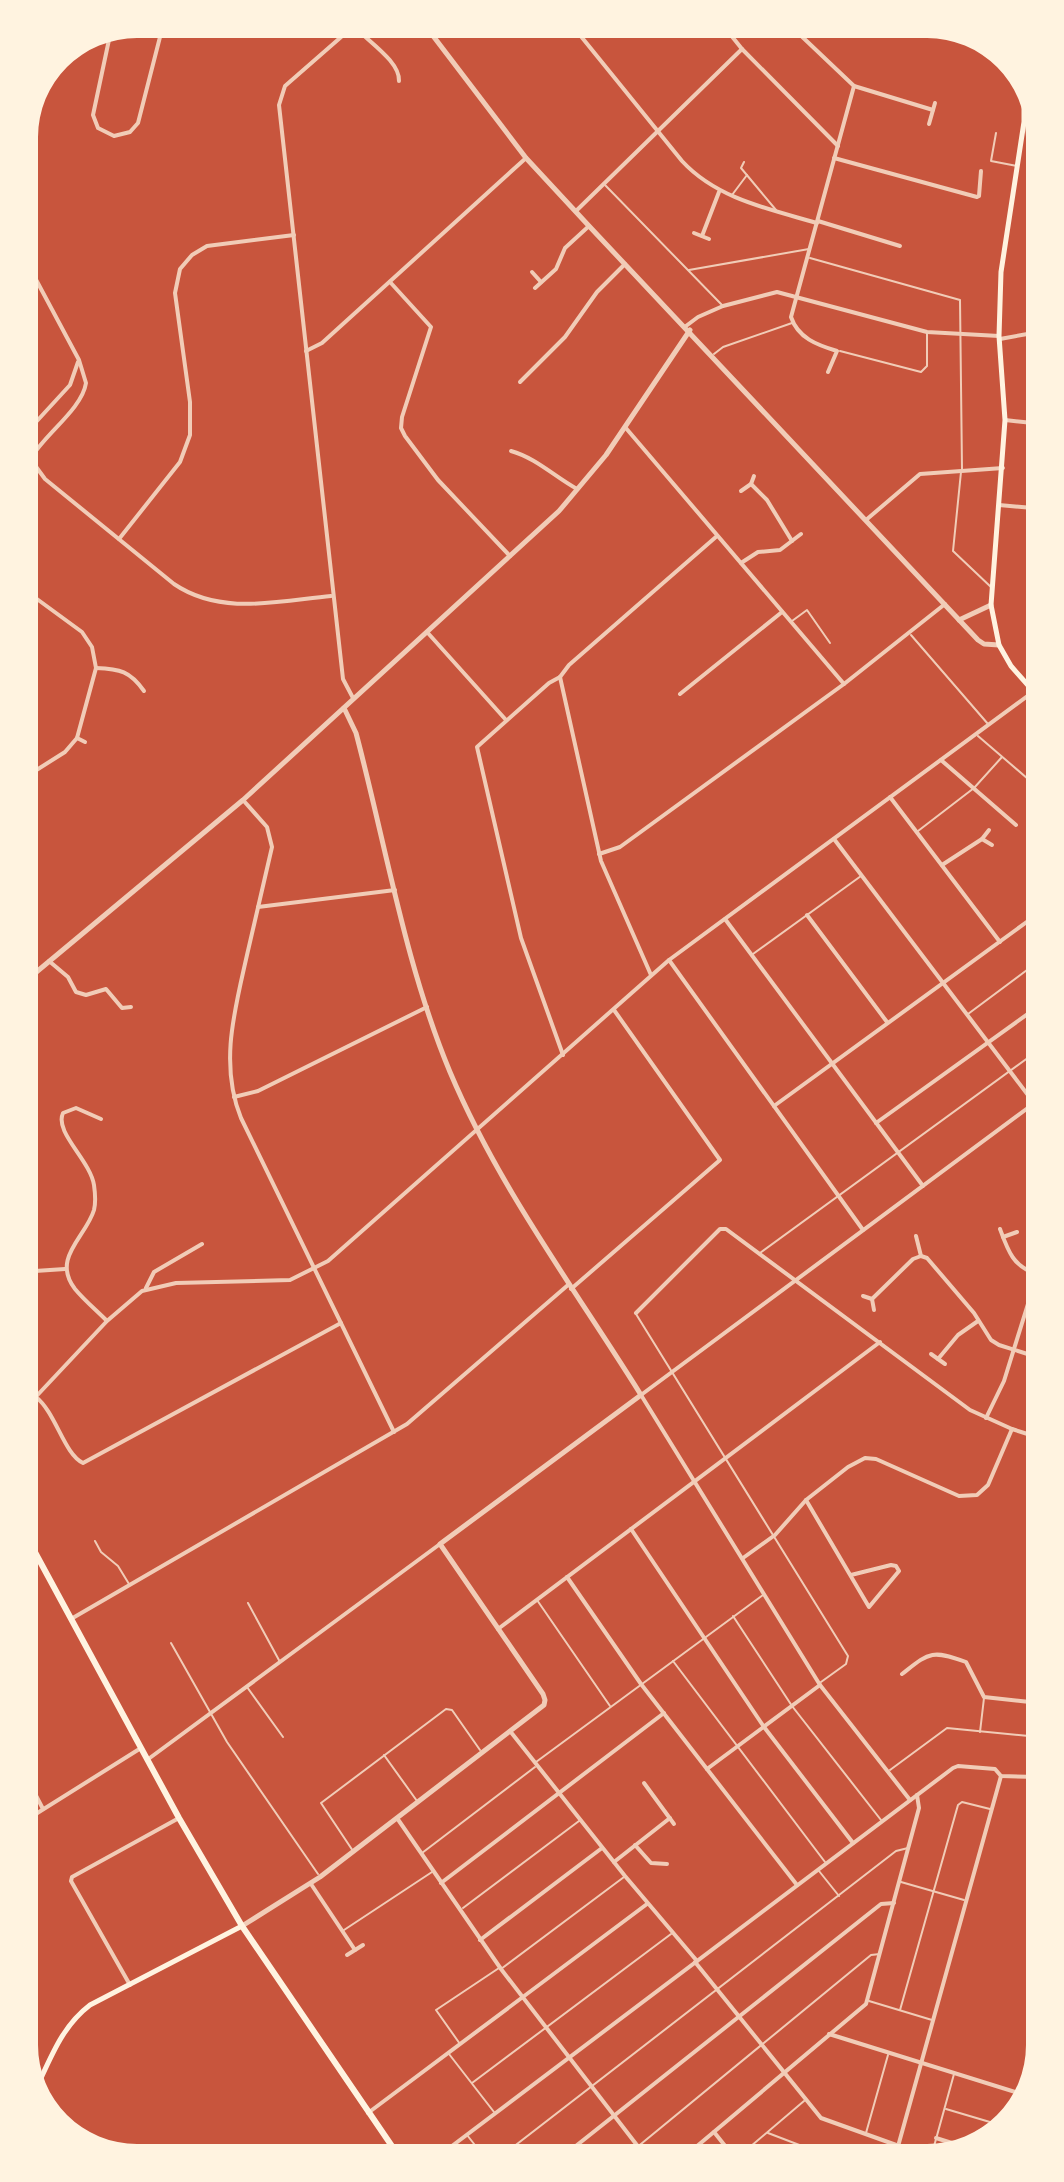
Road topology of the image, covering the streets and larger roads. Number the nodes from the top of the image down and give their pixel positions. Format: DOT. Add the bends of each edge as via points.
graph roads {
  1 [pos="159,38"];
  2 [pos="340,38"];
  3 [pos="368,38"];
  4 [pos="435,38"];
  5 [pos="582,38"];
  6 [pos="733,38"];
  7 [pos="803,39"];
  8 [pos="109,43"];
  9 [pos="742,49"];
  10 [pos="382,53"];
  11 [pos="377,60"];
  12 [pos="399,81"];
  13 [pos="854,86"];
  14 [pos="935,103"];
  15 [pos="933,110"];
  16 [pos="1024,116"];
  17 [pos="929,124"];
  18 [pos="657,131"];
  19 [pos="838,146"];
  20 [pos="526,158"];
  21 [pos="834,158"];
  22 [pos="981,171"];
  23 [pos="719,192"];
  24 [pos="576,211"];
  25 [pos="817,222"];
  26 [pos="589,226"];
  27 [pos="694,233"];
  28 [pos="294,235"];
  29 [pos="702,236"];
  30 [pos="709,239"];
  31 [pos="900,246"];
  32 [pos="625,264"];
  33 [pos="532,272"];
  34 [pos="390,282"];
  35 [pos="542,282"];
  36 [pos="38,283"];
  37 [pos="535,288"];
  38 [pos="797,296"];
  39 [pos="688,328"];
  40 [pos="1026,334"];
  41 [pos="999,338"];
  42 [pos="306,351"];
  43 [pos="79,360"];
  44 [pos="828,372"];
  45 [pos="520,382"];
  46 [pos="38,420"];
  47 [pos="1005,420"];
  48 [pos="1026,422"];
  49 [pos="625,427"];
  50 [pos="38,450"];
  51 [pos="511,451"];
  52 [pos="38,468"];
  53 [pos="1003,468"];
  54 [pos="754,476"];
  55 [pos="751,484"];
  56 [pos="579,490"];
  57 [pos="741,491"];
  58 [pos="999,505"];
  59 [pos="1026,507"];
  60 [pos="866,520"];
  61 [pos="801,534"];
  62 [pos="717,536"];
  63 [pos="119,539"];
  64 [pos="792,541"];
  65 [pos="510,556"];
  66 [pos="741,563"];
  67 [pos="333,596"];
  68 [pos="38,600"];
  69 [pos="945,604"];
  70 [pos="991,605"];
  71 [pos="782,612"];
  72 [pos="959,620"];
  73 [pos="426,631"];
  74 [pos="999,645"];
  75 [pos="96,668"];
  76 [pos="144,674"];
  77 [pos="560,677"];
  78 [pos="136,680"];
  79 [pos="844,684"];
  80 [pos="1026,684"];
  81 [pos="144,691"];
  82 [pos="680,694"];
  83 [pos="353,698"];
  84 [pos="1026,698"];
  85 [pos="344,708"];
  86 [pos="506,720"];
  87 [pos="77,738"];
  88 [pos="85,742"];
  89 [pos="941,760"];
  90 [pos="38,769"];
  91 [pos="890,797"];
  92 [pos="243,800"];
  93 [pos="1016,825"];
  94 [pos="989,830"];
  95 [pos="834,839"];
  96 [pos="982,839"];
  97 [pos="992,845"];
  98 [pos="599,854"];
  99 [pos="942,865"];
  100 [pos="395,890"];
  101 [pos="258,907"];
  102 [pos="807,915"];
  103 [pos="725,919"];
  104 [pos="1026,923"];
  105 [pos="1000,942"];
  106 [pos="669,960"];
  107 [pos="49,961"];
  108 [pos="38,970"];
  109 [pos="651,975"];
  110 [pos="944,984"];
  111 [pos="131,1007"];
  112 [pos="427,1007"];
  113 [pos="614,1010"];
  114 [pos="1026,1015"];
  115 [pos="887,1023"];
  116 [pos="989,1043"];
  117 [pos="563,1055"];
  118 [pos="832,1063"];
  119 [pos="1026,1092"];
  120 [pos="234,1097"];
  121 [pos="95,1104"];
  122 [pos="774,1106"];
  123 [pos="1026,1110"];
  124 [pos="90,1113"];
  125 [pos="101,1119"];
  126 [pos="876,1123"];
  127 [pos="477,1130"];
  128 [pos="923,1186"];
  129 [pos="94,1209"];
  130 [pos="104,1210"];
  131 [pos="1000,1229"];
  132 [pos="863,1230"];
  133 [pos="1017,1232"];
  134 [pos="916,1236"];
  135 [pos="1003,1237"];
  136 [pos="202,1244"];
  137 [pos="921,1256"];
  138 [pos="66,1269"];
  139 [pos="1026,1269"];
  140 [pos="316,1270"];
  141 [pos="38,1271"];
  142 [pos="795,1280"];
  143 [pos="570,1287"];
  144 [pos="145,1290"];
  145 [pos="863,1296"];
  146 [pos="872,1299"];
  147 [pos="874,1310"];
  148 [pos="1026,1311"];
  149 [pos="636,1313"];
  150 [pos="107,1321"];
  151 [pos="978,1321"];
  152 [pos="341,1323"];
  153 [pos="880,1342"];
  154 [pos="1014,1350"];
  155 [pos="931,1354"];
  156 [pos="1026,1354"];
  157 [pos="938,1359"];
  158 [pos="945,1364"];
  159 [pos="38,1394"];
  160 [pos="641,1395"];
  161 [pos="38,1399"];
  162 [pos="986,1418"];
  163 [pos="1012,1429"];
  164 [pos="394,1432"];
  165 [pos="1026,1433"];
  166 [pos="695,1482"];
  167 [pos="806,1500"];
  168 [pos="631,1529"];
  169 [pos="440,1544"];
  170 [pos="38,1558"];
  171 [pos="743,1558"];
  172 [pos="851,1575"];
  173 [pos="567,1577"];
  174 [pos="71,1619"];
  175 [pos="498,1629"];
  176 [pos="902,1674"];
  177 [pos="820,1684"];
  178 [pos="1026,1702"];
  179 [pos="664,1713"];
  180 [pos="764,1727"];
  181 [pos="510,1731"];
  182 [pos="141,1748"];
  183 [pos="147,1760"];
  184 [pos="707,1769"];
  185 [pos="1001,1776"];
  186 [pos="1026,1777"];
  187 [pos="644,1783"];
  188 [pos="559,1793"];
  189 [pos="917,1795"];
  190 [pos="38,1800"];
  191 [pos="910,1800"];
  192 [pos="43,1810"];
  193 [pos="38,1813"];
  194 [pos="179,1818"];
  195 [pos="397,1818"];
  196 [pos="670,1818"];
  197 [pos="674,1824"];
  198 [pos="853,1843"];
  199 [pos="635,1845"];
  200 [pos="602,1848"];
  201 [pos="614,1862"];
  202 [pos="667,1864"];
  203 [pos="441,1883"];
  204 [pos="311,1884"];
  205 [pos="797,1885"];
  206 [pos="894,1903"];
  207 [pos="647,1904"];
  208 [pos="242,1926"];
  209 [pos="480,1940"];
  210 [pos="363,1945"];
  211 [pos="355,1950"];
  212 [pos="347,1955"];
  213 [pos="696,1961"];
  214 [pos="130,1985"];
  215 [pos="523,1998"];
  216 [pos="739,2017"];
  217 [pos="829,2034"];
  218 [pos="569,2057"];
  219 [pos="921,2063"];
  220 [pos="784,2073"];
  221 [pos="43,2074"];
  222 [pos="1014,2092"];
  223 [pos="368,2113"];
  224 [pos="615,2116"];
  225 [pos="714,2132"];
  226 [pos="936,2138"];
  227 [pos="947,2142"];
  228 [pos="390,2144"];
  229 [pos="454,2144"];
  230 [pos="579,2144"];
  231 [pos="637,2144"];
  232 [pos="700,2144"];
  233 [pos="724,2144"];
  234 [pos="889,2144"];
  235 [pos="899,2144"];
  1 -- 8 [label="street" via="138,123 120,136 103,132 93,115"];
  2 -- 28 [label="street" via="290,82 280,98"];
  3 -- 10 [label="street"];
  4 -- 20 [label="street"];
  5 -- 18 [label="street"];
  6 -- 9 [label="street"];
  7 -- 13 [label="street"];
  9 -- 18 [label="street"];
  9 -- 19 [label="street"];
  10 -- 11 [label="street"];
  10 -- 12 [label="street" via="397,68"];
  13 -- 15 [label="street"];
  13 -- 19 [label="street"];
  14 -- 15 [label="street"];
  15 -- 17 [label="street"];
  16 -- 41 [label="main road" via="1003,251"];
  18 -- 23 [label="street" via="687,167"];
  18 -- 24 [label="street"];
  19 -- 21 [label="street"];
  20 -- 24 [label="street"];
  20 -- 34 [label="street"];
  21 -- 22 [label="street" via="977,197"];
  21 -- 25 [label="street"];
  23 -- 25 [label="street"];
  23 -- 29 [label="street"];
  24 -- 26 [label="street"];
  25 -- 31 [label="street"];
  25 -- 38 [label="street"];
  26 -- 32 [label="street"];
  26 -- 35 [label="street" via="565,248 556,269"];
  27 -- 29 [label="street"];
  28 -- 42 [label="street"];
  28 -- 63 [label="street" via="207,246 180,269 175,293 190,435 180,462"];
  29 -- 30 [label="street"];
  32 -- 39 [label="street"];
  32 -- 45 [label="street"];
  33 -- 35 [label="street"];
  34 -- 42 [label="street"];
  34 -- 65 [label="street" via="431,327 402,432 438,480"];
  35 -- 37 [label="street"];
  36 -- 43 [label="street"];
  38 -- 39 [label="street" via="770,293 723,306"];
  38 -- 41 [label="street" via="927,332"];
  38 -- 44 [label="street" via="792,323 810,342 837,351"];
  39 -- 49 [label="street"];
  39 -- 60 [label="street"];
  40 -- 41 [label="street"];
  41 -- 47 [label="main road"];
  42 -- 67 [label="street"];
  43 -- 46 [label="street" via="70,385"];
  43 -- 50 [label="street" via="86,383 83,395"];
  47 -- 48 [label="street"];
  47 -- 53 [label="main road"];
  49 -- 56 [label="street"];
  49 -- 62 [label="street"];
  51 -- 56 [label="street" via="530,457"];
  52 -- 63 [label="street"];
  53 -- 58 [label="main road"];
  53 -- 60 [label="street" via="918,476"];
  54 -- 55 [label="street"];
  55 -- 57 [label="street"];
  55 -- 64 [label="street"];
  56 -- 65 [label="street"];
  58 -- 59 [label="street"];
  58 -- 70 [label="main road"];
  60 -- 69 [label="street"];
  61 -- 64 [label="street"];
  62 -- 66 [label="street"];
  62 -- 77 [label="street"];
  63 -- 67 [label="street" via="174,584 207,600 240,605"];
  64 -- 66 [label="street"];
  65 -- 73 [label="street"];
  66 -- 71 [label="street"];
  67 -- 83 [label="street" via="343,679"];
  68 -- 75 [label="street" via="82,632"];
  69 -- 72 [label="street"];
  69 -- 79 [label="street"];
  70 -- 72 [label="street"];
  70 -- 74 [label="main road"];
  71 -- 79 [label="street"];
  71 -- 82 [label="street"];
  72 -- 74 [label="street" via="981,643"];
  73 -- 83 [label="street"];
  73 -- 86 [label="street"];
  74 -- 80 [label="main road"];
  75 -- 78 [label="street" via="123,670"];
  75 -- 87 [label="street"];
  76 -- 78 [label="street"];
  77 -- 86 [label="street"];
  77 -- 98 [label="street"];
  78 -- 81 [label="street"];
  79 -- 98 [label="street" via="620,847"];
  83 -- 85 [label="street"];
  84 -- 89 [label="street"];
  85 -- 92 [label="street"];
  85 -- 100 [label="street" via="356,733"];
  86 -- 117 [label="street" via="479,744 477,754 521,938"];
  87 -- 88 [label="street"];
  87 -- 90 [label="street"];
  89 -- 91 [label="street"];
  89 -- 93 [label="street"];
  91 -- 95 [label="street"];
  91 -- 99 [label="street"];
  92 -- 101 [label="street" via="267,827 272,842"];
  92 -- 107 [label="street"];
  94 -- 96 [label="street"];
  95 -- 103 [label="street"];
  95 -- 110 [label="street"];
  96 -- 97 [label="street"];
  96 -- 99 [label="street"];
  98 -- 109 [label="street"];
  99 -- 105 [label="street"];
  100 -- 101 [label="street"];
  100 -- 112 [label="street"];
  101 -- 120 [label="street" via="230,1032"];
  102 -- 115 [label="street"];
  103 -- 106 [label="street"];
  103 -- 118 [label="street"];
  104 -- 105 [label="street"];
  105 -- 110 [label="street"];
  106 -- 109 [label="street"];
  106 -- 122 [label="street"];
  107 -- 108 [label="street"];
  107 -- 111 [label="street" via="76,992 106,989 122,1008"];
  109 -- 113 [label="street"];
  110 -- 115 [label="street"];
  110 -- 116 [label="street"];
  112 -- 120 [label="street" via="258,1091"];
  112 -- 127 [label="street"];
  113 -- 117 [label="street"];
  113 -- 143 [label="street" via="720,1160"];
  114 -- 116 [label="street"];
  115 -- 118 [label="street"];
  116 -- 119 [label="street"];
  116 -- 126 [label="street"];
  117 -- 127 [label="street"];
  118 -- 122 [label="street"];
  118 -- 126 [label="street"];
  120 -- 140 [label="street"];
  121 -- 124 [label="street"];
  122 -- 132 [label="street"];
  123 -- 128 [label="street"];
  124 -- 125 [label="street"];
  124 -- 129 [label="street" via="71,1108 60,1122 89,1168"];
  126 -- 128 [label="street"];
  127 -- 140 [label="street"];
  127 -- 143 [label="street"];
  128 -- 132 [label="street"];
  129 -- 130 [label="street"];
  129 -- 138 [label="street" via="68,1253"];
  131 -- 135 [label="street"];
  132 -- 142 [label="street"];
  133 -- 135 [label="street"];
  134 -- 137 [label="street"];
  135 -- 139 [label="street" via="1016,1264"];
  136 -- 144 [label="street" via="154,1272"];
  137 -- 146 [label="street"];
  137 -- 151 [label="street"];
  138 -- 141 [label="street"];
  138 -- 150 [label="street" via="75,1290"];
  140 -- 144 [label="street" via="290,1280 176,1283"];
  140 -- 152 [label="street"];
  142 -- 149 [label="street" via="723,1228"];
  142 -- 153 [label="street"];
  142 -- 160 [label="street"];
  143 -- 160 [label="street"];
  143 -- 164 [label="street"];
  144 -- 150 [label="street"];
  145 -- 146 [label="street"];
  146 -- 147 [label="street"];
  148 -- 154 [label="street"];
  150 -- 159 [label="street"];
  151 -- 154 [label="street" via="991,1340"];
  151 -- 157 [label="street"];
  152 -- 161 [label="street" via="83,1463"];
  152 -- 164 [label="street"];
  153 -- 162 [label="street"];
  153 -- 166 [label="street"];
  154 -- 156 [label="street"];
  154 -- 162 [label="street"];
  155 -- 157 [label="street"];
  157 -- 158 [label="street"];
  160 -- 166 [label="street"];
  160 -- 169 [label="street"];
  162 -- 163 [label="street"];
  163 -- 165 [label="street"];
  163 -- 167 [label="street" via="986,1488 977,1495 959,1496 870,1458 854,1463"];
  164 -- 174 [label="street"];
  166 -- 168 [label="street"];
  166 -- 171 [label="street"];
  167 -- 171 [label="street" via="775,1535"];
  167 -- 172 [label="street"];
  168 -- 173 [label="street"];
  168 -- 180 [label="street"];
  169 -- 175 [label="street"];
  169 -- 183 [label="street"];
  170 -- 174 [label="main road"];
  171 -- 177 [label="street"];
  172 -- 172 [label="street" via="869,1607 899,1571 888,1565"];
  173 -- 175 [label="street"];
  173 -- 179 [label="street"];
  174 -- 182 [label="main road"];
  175 -- 181 [label="street" via="545,1700"];
  176 -- 178 [label="street" via="929,1653 959,1659 969,1665 984,1697"];
  177 -- 180 [label="street"];
  177 -- 191 [label="street"];
  179 -- 184 [label="street"];
  179 -- 188 [label="street"];
  180 -- 184 [label="street"];
  180 -- 198 [label="street"];
  181 -- 188 [label="street"];
  181 -- 195 [label="street"];
  182 -- 183 [label="main road"];
  182 -- 192 [label="street"];
  183 -- 194 [label="main road"];
  184 -- 205 [label="street"];
  185 -- 186 [label="street"];
  185 -- 189 [label="street" via="995,1769 958,1766"];
  185 -- 219 [label="street"];
  187 -- 196 [label="street"];
  188 -- 200 [label="street"];
  188 -- 203 [label="street"];
  189 -- 191 [label="street"];
  189 -- 206 [label="street" via="919,1808"];
  190 -- 192 [label="street"];
  191 -- 198 [label="street"];
  192 -- 193 [label="street"];
  194 -- 208 [label="main road"];
  194 -- 214 [label="street" via="72,1877"];
  195 -- 203 [label="street"];
  195 -- 204 [label="street"];
  196 -- 197 [label="street"];
  196 -- 199 [label="street"];
  198 -- 205 [label="street"];
  199 -- 201 [label="street"];
  199 -- 202 [label="street" via="651,1863"];
  200 -- 201 [label="street"];
  200 -- 209 [label="street"];
  201 -- 207 [label="street"];
  203 -- 209 [label="street"];
  204 -- 208 [label="street"];
  204 -- 211 [label="street"];
  205 -- 213 [label="street"];
  206 -- 216 [label="street" via="881,1904"];
  206 -- 217 [label="street" via="868,2001"];
  207 -- 213 [label="street"];
  207 -- 215 [label="street"];
  208 -- 214 [label="main road"];
  208 -- 223 [label="main road"];
  209 -- 215 [label="street"];
  210 -- 211 [label="street"];
  211 -- 212 [label="street"];
  213 -- 216 [label="street"];
  213 -- 218 [label="street"];
  214 -- 221 [label="main road" via="90,2005 66,2027"];
  215 -- 218 [label="street"];
  215 -- 223 [label="street"];
  216 -- 220 [label="street"];
  216 -- 224 [label="street"];
  217 -- 219 [label="street"];
  217 -- 220 [label="street"];
  218 -- 224 [label="street"];
  218 -- 229 [label="street"];
  219 -- 222 [label="street"];
  219 -- 235 [label="street"];
  220 -- 225 [label="street"];
  220 -- 234 [label="street" via="821,2118"];
  223 -- 228 [label="main road"];
  224 -- 230 [label="street"];
  224 -- 231 [label="street"];
  225 -- 232 [label="street"];
  225 -- 233 [label="street"];
  226 -- 227 [label="street"];
}
